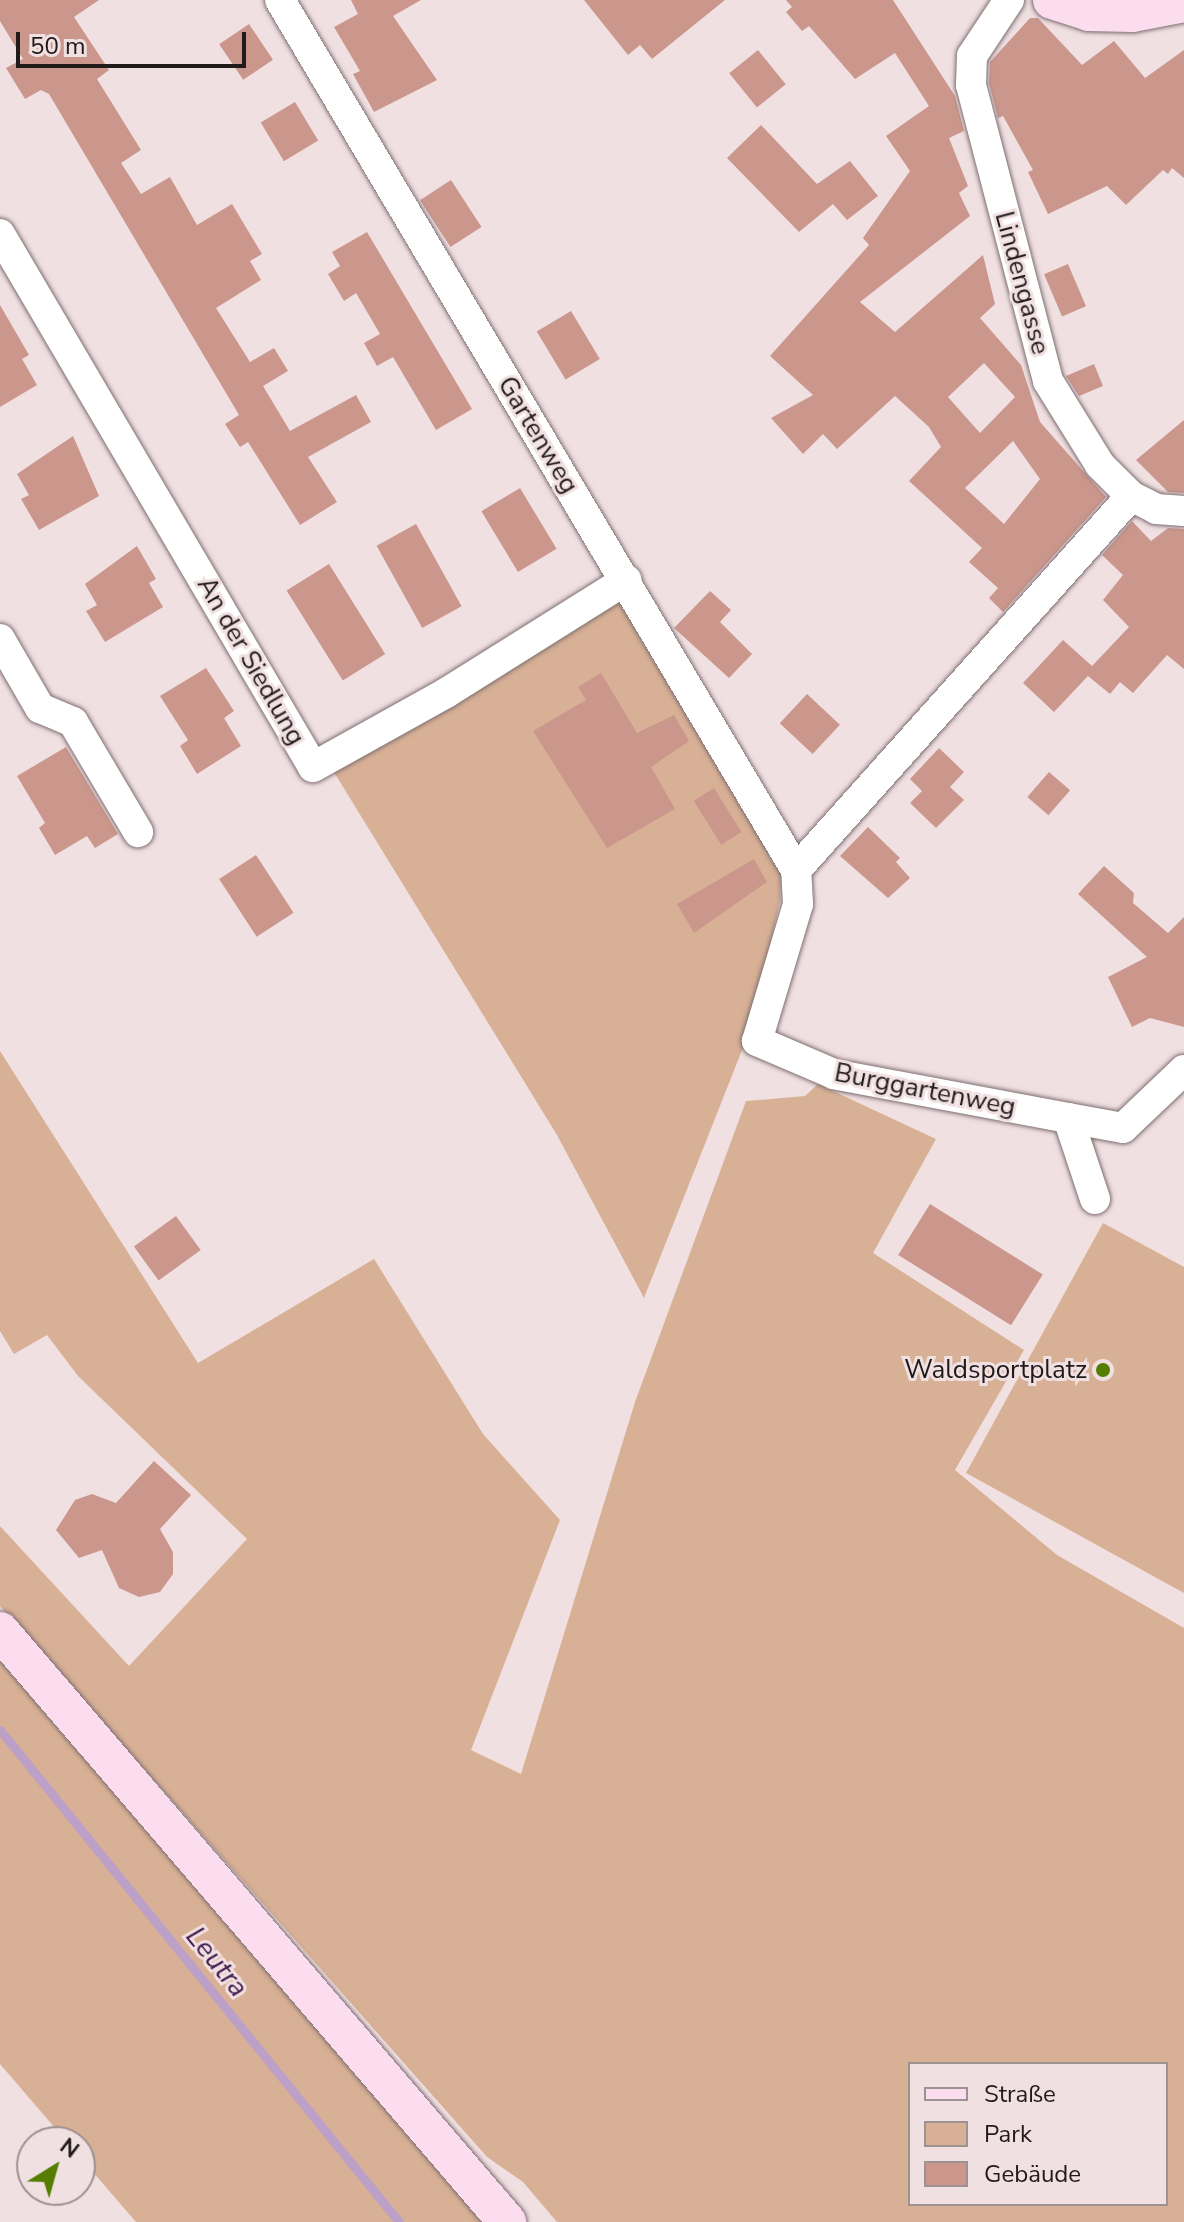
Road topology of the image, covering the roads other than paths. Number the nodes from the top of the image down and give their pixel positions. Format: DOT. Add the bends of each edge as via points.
graph roads {
  1 [pos="280,0"];
  2 [pos="1009,0"];
  3 [pos="1052,0"];
  4 [pos="1184,3"];
  5 [pos="1,240"];
  6 [pos="1131,496"];
  7 [pos="1184,511"];
  8 [pos="626,580"];
  9 [pos="0,639"];
  10 [pos="138,832"];
  11 [pos="796,870"];
  12 [pos="784,1055"];
  13 [pos="1184,1070"];
  14 [pos="1068,1118"];
  15 [pos="1095,1199"];
  16 [pos="0,1631"];
  17 [pos="507,2222"];
  1 -- 8 [label="street, Gartenweg"];
  2 -- 6 [label="street, Lindengasse" via="972,56 971,85 1048,381 1100,465"];
  3 -- 4 [label="main road" via="1089,12 1132,13"];
  5 -- 8 [label="street, An der Siedlung" via="313,767 446,693"];
  6 -- 7 [label="street, Lindengasse" via="1156,509"];
  6 -- 11 [label="street"];
  8 -- 11 [label="street, Gartenweg"];
  9 -- 10 [label="street" via="40,708 73,722"];
  11 -- 12 [label="street, Gartenweg" via="798,904 757,1041"];
  12 -- 14 [label="street, Burggartenweg" via="834,1074"];
  13 -- 14 [label="street, Burggartenweg" via="1123,1128"];
  14 -- 15 [label="street"];
  16 -- 17 [label="main road"];
}
